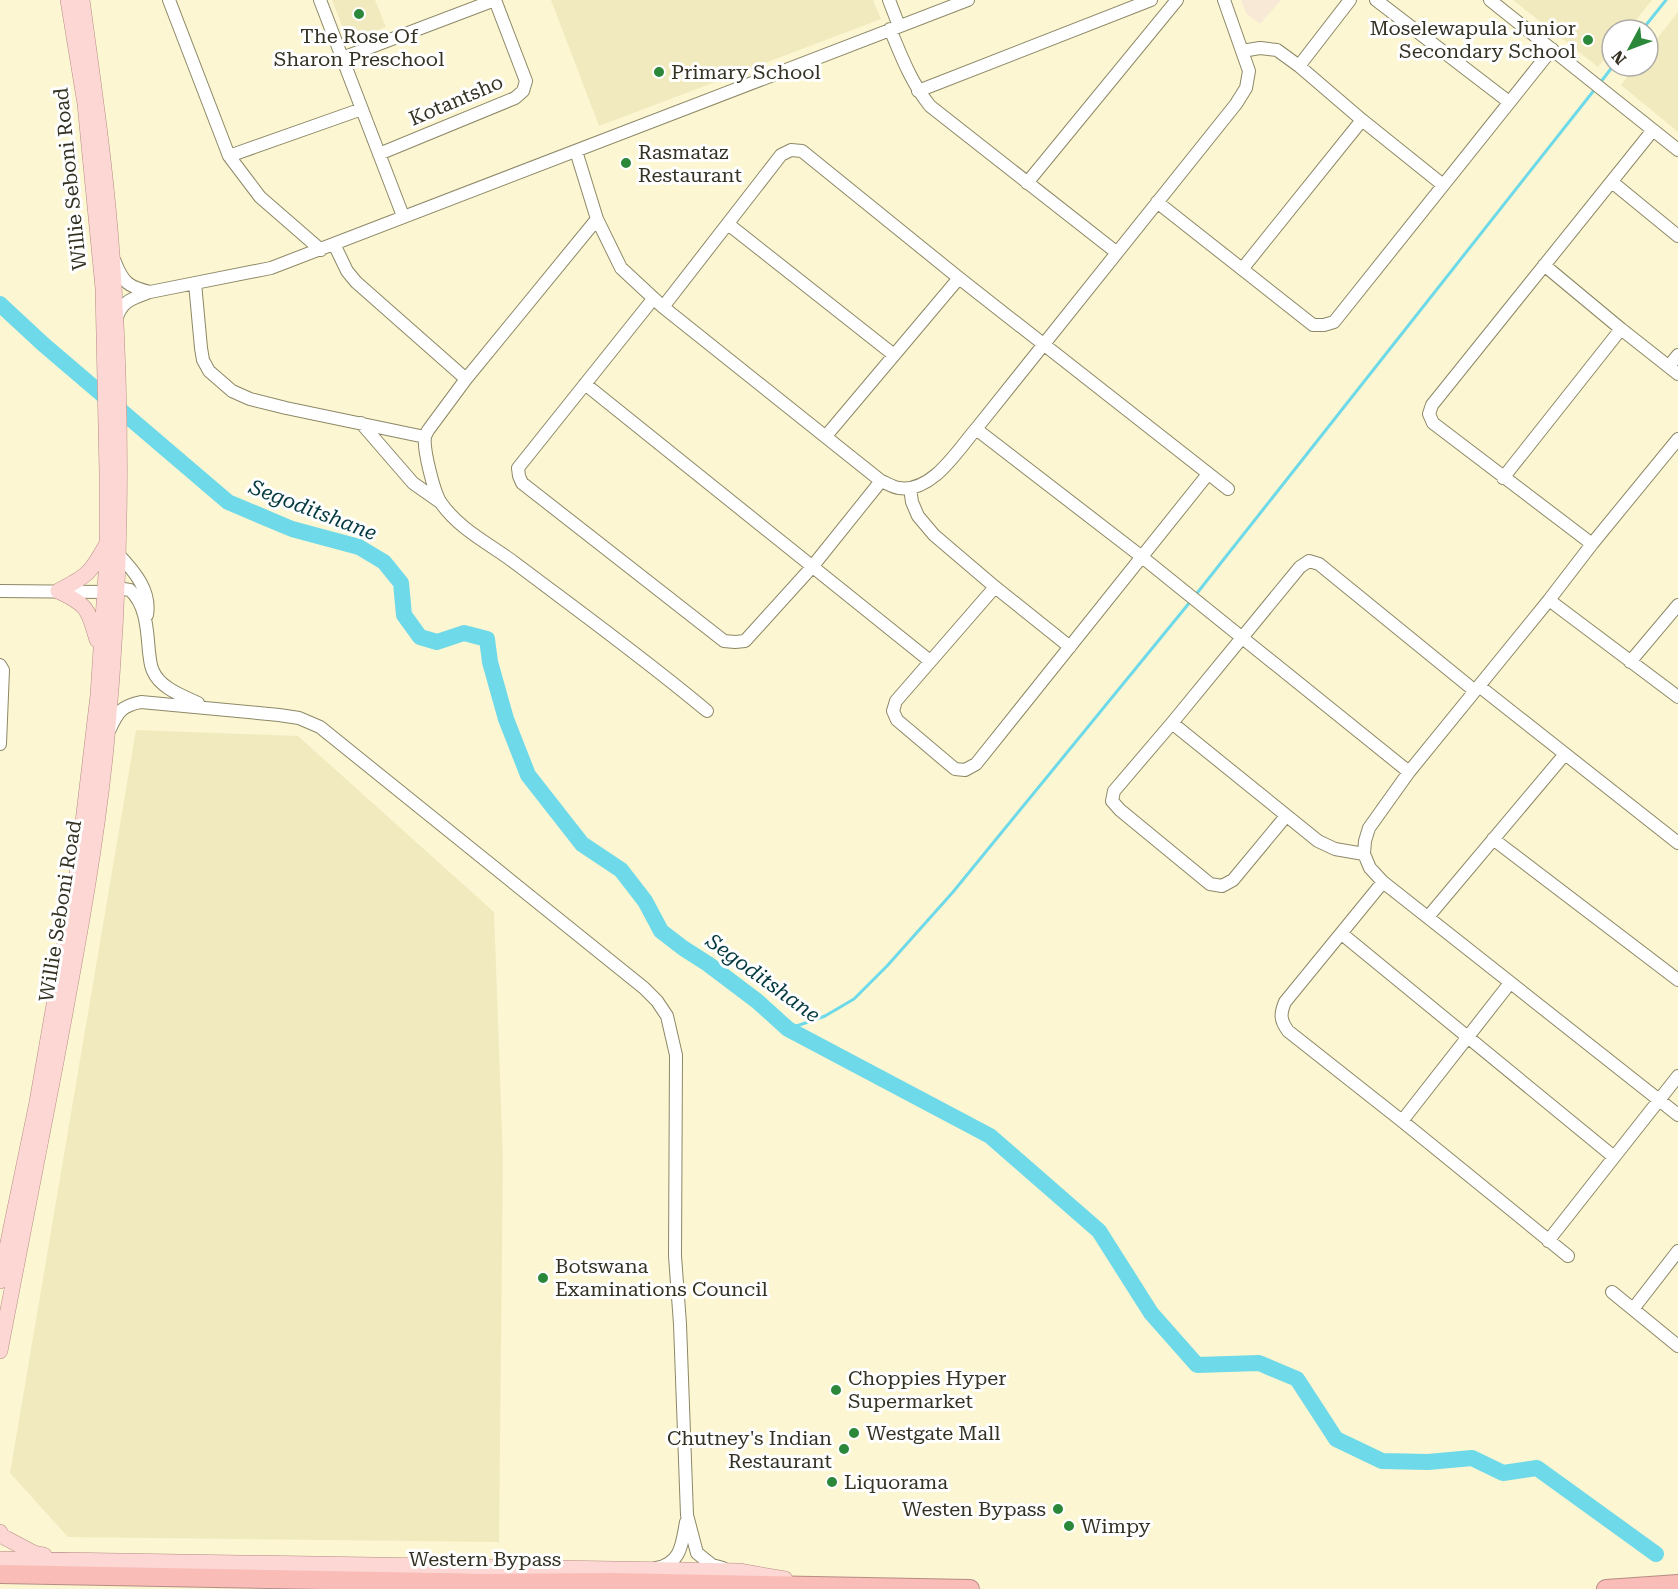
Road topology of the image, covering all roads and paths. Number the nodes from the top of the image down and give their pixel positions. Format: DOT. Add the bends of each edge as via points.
graph roads {
  1 [pos="68,0"];
  2 [pos="82,0"];
  3 [pos="169,0"];
  4 [pos="320,0"];
  5 [pos="495,0"];
  6 [pos="889,0"];
  7 [pos="968,0"];
  8 [pos="1151,0"];
  9 [pos="1177,0"];
  10 [pos="1224,0"];
  11 [pos="1350,0"];
  12 [pos="1376,0"];
  13 [pos="1490,0"];
  14 [pos="895,27"];
  15 [pos="1551,49"];
  16 [pos="1242,51"];
  17 [pos="342,58"];
  18 [pos="1299,66"];
  19 [pos="918,91"];
  20 [pos="1509,102"];
  21 [pos="362,109"];
  22 [pos="1362,120"];
  23 [pos="1653,130"];
  24 [pos="1678,150"];
  25 [pos="576,151"];
  26 [pos="379,154"];
  27 [pos="228,156"];
  28 [pos="1612,182"];
  29 [pos="1027,183"];
  30 [pos="1443,185"];
  31 [pos="1157,202"];
  32 [pos="403,216"];
  33 [pos="597,219"];
  34 [pos="728,224"];
  35 [pos="1678,236"];
  36 [pos="334,244"];
  37 [pos="111,250"];
  38 [pos="321,250"];
  39 [pos="1116,252"];
  40 [pos="1544,265"];
  41 [pos="1243,268"];
  42 [pos="959,278"];
  43 [pos="195,283"];
  44 [pos="150,292"];
  45 [pos="658,303"];
  46 [pos="115,321"];
  47 [pos="1621,329"];
  48 [pos="1043,344"];
  49 [pos="111,354"];
  50 [pos="894,355"];
  51 [pos="1678,355"];
  52 [pos="1673,370"];
  53 [pos="466,379"];
  54 [pos="585,384"];
  55 [pos="361,423"];
  56 [pos="976,429"];
  57 [pos="826,436"];
  58 [pos="425,437"];
  59 [pos="1678,438"];
  60 [pos="114,473"];
  61 [pos="1208,474"];
  62 [pos="1503,478"];
  63 [pos="881,480"];
  64 [pos="910,488"];
  65 [pos="1228,489"];
  66 [pos="441,503"];
  67 [pos="107,543"];
  68 [pos="1592,544"];
  69 [pos="119,555"];
  70 [pos="1142,557"];
  71 [pos="812,567"];
  72 [pos="995,587"];
  73 [pos="110,590"];
  74 [pos="0,591"];
  75 [pos="58,591"];
  76 [pos="1550,600"];
  77 [pos="1678,605"];
  78 [pos="146,619"];
  79 [pos="1242,638"];
  80 [pos="1070,647"];
  81 [pos="101,652"];
  82 [pos="930,661"];
  83 [pos="1630,662"];
  84 [pos="0,665"];
  85 [pos="1477,689"];
  86 [pos="1678,697"];
  87 [pos="207,708"];
  88 [pos="707,711"];
  89 [pos="1172,723"];
  90 [pos="107,739"];
  91 [pos="0,744"];
  92 [pos="1565,754"];
  93 [pos="1409,772"];
  94 [pos="1286,816"];
  95 [pos="1493,839"];
  96 [pos="1678,843"];
  97 [pos="1364,854"];
  98 [pos="1383,882"];
  99 [pos="1428,917"];
  100 [pos="1342,934"];
  101 [pos="1678,980"];
  102 [pos="1510,983"];
  103 [pos="1467,1037"];
  104 [pos="1678,1076"];
  105 [pos="1659,1101"];
  106 [pos="1678,1115"];
  107 [pos="1402,1121"];
  108 [pos="1614,1157"];
  109 [pos="1548,1241"];
  110 [pos="1678,1251"];
  111 [pos="1568,1256"];
  112 [pos="0,1281"];
  113 [pos="1612,1292"];
  114 [pos="1633,1309"];
  115 [pos="1678,1346"];
  116 [pos="0,1351"];
  117 [pos="687,1515"];
  118 [pos="0,1532"];
  119 [pos="0,1559"];
  120 [pos="73,1560"];
  121 [pos="649,1570"];
  122 [pos="739,1571"];
  123 [pos="0,1574"];
  124 [pos="1678,1584"];
  125 [pos="830,1586"];
  126 [pos="970,1589"];
  127 [pos="1606,1589"];
  1 -- 49 [label="main road, Willie Seboni Road" via="85,104"];
  2 -- 37 [label="main road, Willie Seboni Road"];
  3 -- 27 [label="street"];
  4 -- 17 [label="street"];
  5 -- 17 [label="street"];
  5 -- 26 [label="street, Kotantsho" via="526,81 523,91 515,98"];
  6 -- 14 [label="street"];
  7 -- 14 [label="street"];
  8 -- 19 [label="street"];
  9 -- 29 [label="street"];
  10 -- 16 [label="street"];
  11 -- 18 [label="street"];
  12 -- 20 [label="street"];
  13 -- 15 [label="street"];
  14 -- 19 [label="street" via="906,69"];
  14 -- 25 [label="street"];
  15 -- 20 [label="street"];
  15 -- 23 [label="street"];
  16 -- 18 [label="street" via="1277,50"];
  16 -- 31 [label="street" via="1249,71 1246,88"];
  17 -- 21 [label="street"];
  18 -- 22 [label="street"];
  19 -- 29 [label="street" via="930,106"];
  20 -- 30 [label="street"];
  21 -- 26 [label="street"];
  21 -- 27 [label="street"];
  22 -- 30 [label="street"];
  22 -- 41 [label="street"];
  23 -- 24 [label="street"];
  23 -- 28 [label="street"];
  25 -- 32 [label="street"];
  25 -- 33 [label="street"];
  26 -- 32 [label="street"];
  27 -- 38 [label="street" via="260,197"];
  28 -- 35 [label="street"];
  28 -- 40 [label="street"];
  29 -- 39 [label="street"];
  30 -- 41 [label="street" via="1334,322 1313,325"];
  31 -- 39 [label="street"];
  31 -- 41 [label="street"];
  32 -- 36 [label="street"];
  33 -- 45 [label="street" via="621,267"];
  33 -- 53 [label="street"];
  34 -- 42 [label="street" via="781,155 791,150 802,151"];
  34 -- 45 [label="street"];
  34 -- 50 [label="street"];
  36 -- 38 [label="street"];
  36 -- 53 [label="street" via="356,282"];
  37 -- 44 [label="street" via="124,280"];
  37 -- 46 [label="main road, Willie Seboni Road"];
  38 -- 43 [label="street" via="271,268"];
  39 -- 48 [label="street"];
  40 -- 47 [label="street"];
  40 -- 62 [label="street" via="1432,405 1429,414 1433,423"];
  42 -- 48 [label="street"];
  42 -- 50 [label="street"];
  43 -- 44 [label="street"];
  43 -- 55 [label="street" via="203,360 219,381 250,399"];
  44 -- 46 [label="street" via="126,302"];
  45 -- 54 [label="street"];
  45 -- 57 [label="street"];
  46 -- 49 [label="main road, Willie Seboni Road"];
  47 -- 52 [label="street"];
  47 -- 62 [label="street"];
  48 -- 56 [label="street"];
  48 -- 61 [label="street"];
  49 -- 60 [label="main road"];
  50 -- 57 [label="street"];
  51 -- 52 [label="street"];
  53 -- 58 [label="street"];
  54 -- 71 [label="street"];
  54 -- 71 [label="street" via="518,468 522,483 724,641 745,641"];
  55 -- 58 [label="street"];
  55 -- 66 [label="street" via="413,483"];
  56 -- 64 [label="street" via="936,476"];
  56 -- 70 [label="street"];
  57 -- 63 [label="street"];
  58 -- 66 [label="street"];
  59 -- 68 [label="street"];
  60 -- 67 [label="main road, Willie Seboni Road"];
  60 -- 69 [label="main road, Willie Seboni Road"];
  61 -- 65 [label="street"];
  61 -- 70 [label="street"];
  62 -- 68 [label="street"];
  63 -- 64 [label="street"];
  63 -- 71 [label="street"];
  64 -- 72 [label="street" via="918,516 934,535"];
  66 -- 88 [label="street" via="469,532 653,666"];
  67 -- 73 [label="main road, Willie Seboni Road"];
  67 -- 75 [label="main road" via="90,572"];
  68 -- 76 [label="street"];
  69 -- 73 [label="main road, Willie Seboni Road"];
  69 -- 78 [label="street" via="144,589"];
  70 -- 79 [label="street"];
  70 -- 80 [label="street"];
  71 -- 82 [label="street"];
  72 -- 80 [label="street"];
  72 -- 82 [label="street"];
  73 -- 75 [label="street"];
  73 -- 78 [label="street" via="125,589 134,594"];
  73 -- 81 [label="main road, Willie Seboni Road"];
  73 -- 90 [label="main road, Willie Seboni Road"];
  74 -- 75 [label="street"];
  75 -- 81 [label="main road" via="84,605"];
  76 -- 83 [label="street"];
  76 -- 85 [label="street"];
  77 -- 83 [label="street"];
  78 -- 87 [label="street" via="153,672 172,691"];
  79 -- 85 [label="street" via="1309,561 1319,564"];
  79 -- 89 [label="street"];
  79 -- 93 [label="street"];
  80 -- 82 [label="street" via="976,764 965,770 955,769 897,720 893,711 896,701"];
  81 -- 112 [label="main road, Willie Seboni Road" via="77,873 37,1102"];
  83 -- 86 [label="street"];
  84 -- 91 [label="street"];
  85 -- 92 [label="street"];
  85 -- 93 [label="street"];
  87 -- 90 [label="street" via="128,704 116,716"];
  87 -- 117 [label="street" via="299,718 320,727 644,988 667,1016 676,1054 675,1256"];
  89 -- 94 [label="street"];
  89 -- 94 [label="street" via="1114,791 1112,801 1210,884 1222,886 1233,880"];
  90 -- 116 [label="main road, Willie Seboni Road" via="91,871"];
  92 -- 95 [label="street"];
  92 -- 96 [label="street"];
  93 -- 97 [label="street" via="1369,828"];
  94 -- 97 [label="street" via="1318,841 1335,849"];
  95 -- 99 [label="street"];
  95 -- 101 [label="street"];
  97 -- 98 [label="street"];
  98 -- 99 [label="street"];
  98 -- 100 [label="street"];
  99 -- 102 [label="street"];
  100 -- 103 [label="street"];
  100 -- 107 [label="street" via="1285,1002 1281,1022"];
  102 -- 103 [label="street"];
  102 -- 105 [label="street"];
  103 -- 107 [label="street"];
  103 -- 108 [label="street"];
  104 -- 105 [label="street"];
  105 -- 106 [label="street"];
  105 -- 108 [label="street"];
  107 -- 109 [label="street"];
  108 -- 109 [label="street"];
  109 -- 111 [label="street"];
  110 -- 114 [label="street"];
  113 -- 114 [label="street"];
  114 -- 115 [label="street"];
  117 -- 121 [label="street" via="676,1558 666,1566"];
  117 -- 122 [label="street" via="697,1553 712,1565"];
  118 -- 120 [label="main road" via="34,1553"];
  119 -- 120 [label="main road"];
  120 -- 121 [label="main road"];
  121 -- 122 [label="main road"];
  122 -- 125 [label="main road"];
  123 -- 125 [label="highway, Western Bypass"];
  124 -- 127 [label="highway"];
  125 -- 126 [label="highway, Western Bypass"];
}
